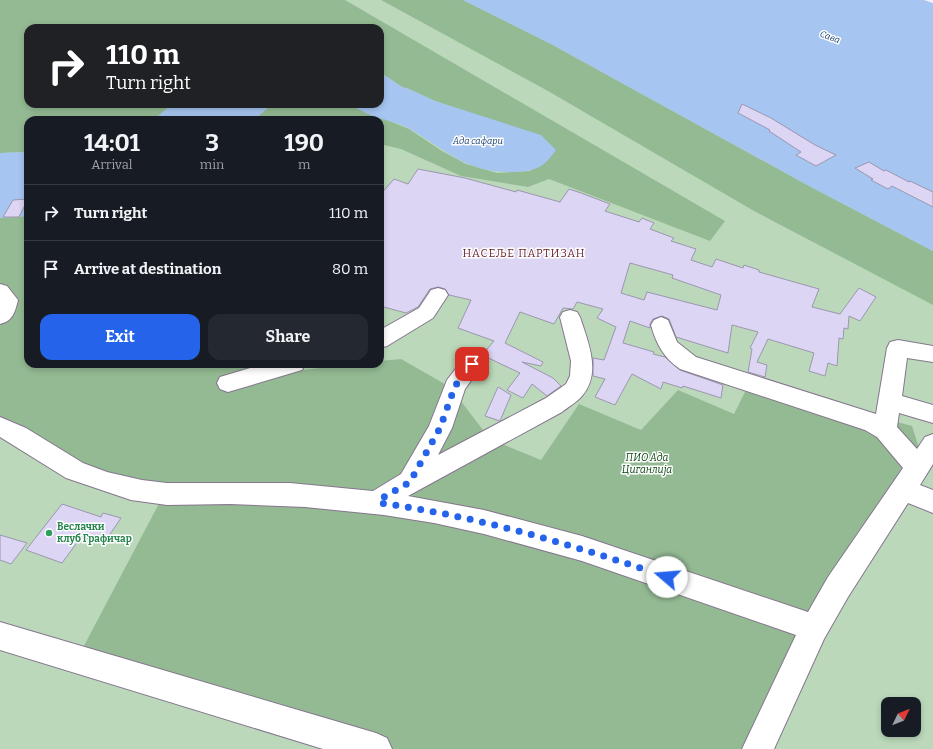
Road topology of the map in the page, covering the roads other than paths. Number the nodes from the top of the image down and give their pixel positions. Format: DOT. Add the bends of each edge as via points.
graph roads {
  1 [pos="0,291"];
  2 [pos="438,295"];
  3 [pos="0,317"];
  4 [pos="570,317"];
  5 [pos="661,325"];
  6 [pos="384,338"];
  7 [pos="933,354"];
  8 [pos="472,364"];
  9 [pos="280,368"];
  10 [pos="228,383"];
  11 [pos="889,401"];
  12 [pos="933,414"];
  13 [pos="885,430"];
  14 [pos="4,434"];
  15 [pos="933,444"];
  16 [pos="917,466"];
  17 [pos="410,482"];
  18 [pos="902,489"];
  19 [pos="933,502"];
  20 [pos="379,503"];
  21 [pos="814,629"];
  22 [pos="0,636"];
  23 [pos="376,749"];
  24 [pos="758,749"];
  1 -- 3 [label="street" via="8,300 5,312"];
  2 -- 6 [label="street" via="426,313"];
  4 -- 17 [label="street" via="582,361 581,376 574,390 554,405"];
  5 -- 13 [label="street" via="669,348 688,363 832,409"];
  7 -- 11 [label="street" via="898,348"];
  8 -- 17 [label="street" via="455,386 440,428"];
  9 -- 10 [label="street"];
  11 -- 12 [label="street"];
  11 -- 13 [label="street"];
  13 -- 16 [label="street"];
  14 -- 20 [label="street" via="78,472 150,493 273,494"];
  15 -- 16 [label="street"];
  16 -- 18 [label="street"];
  17 -- 20 [label="street" via="384,497"];
  18 -- 19 [label="street"];
  18 -- 21 [label="street" via="838,587"];
  20 -- 21 [label="street" via="492,523 577,548 746,606 795,619"];
  21 -- 24 [label="street"];
  22 -- 23 [label="street"];
}
